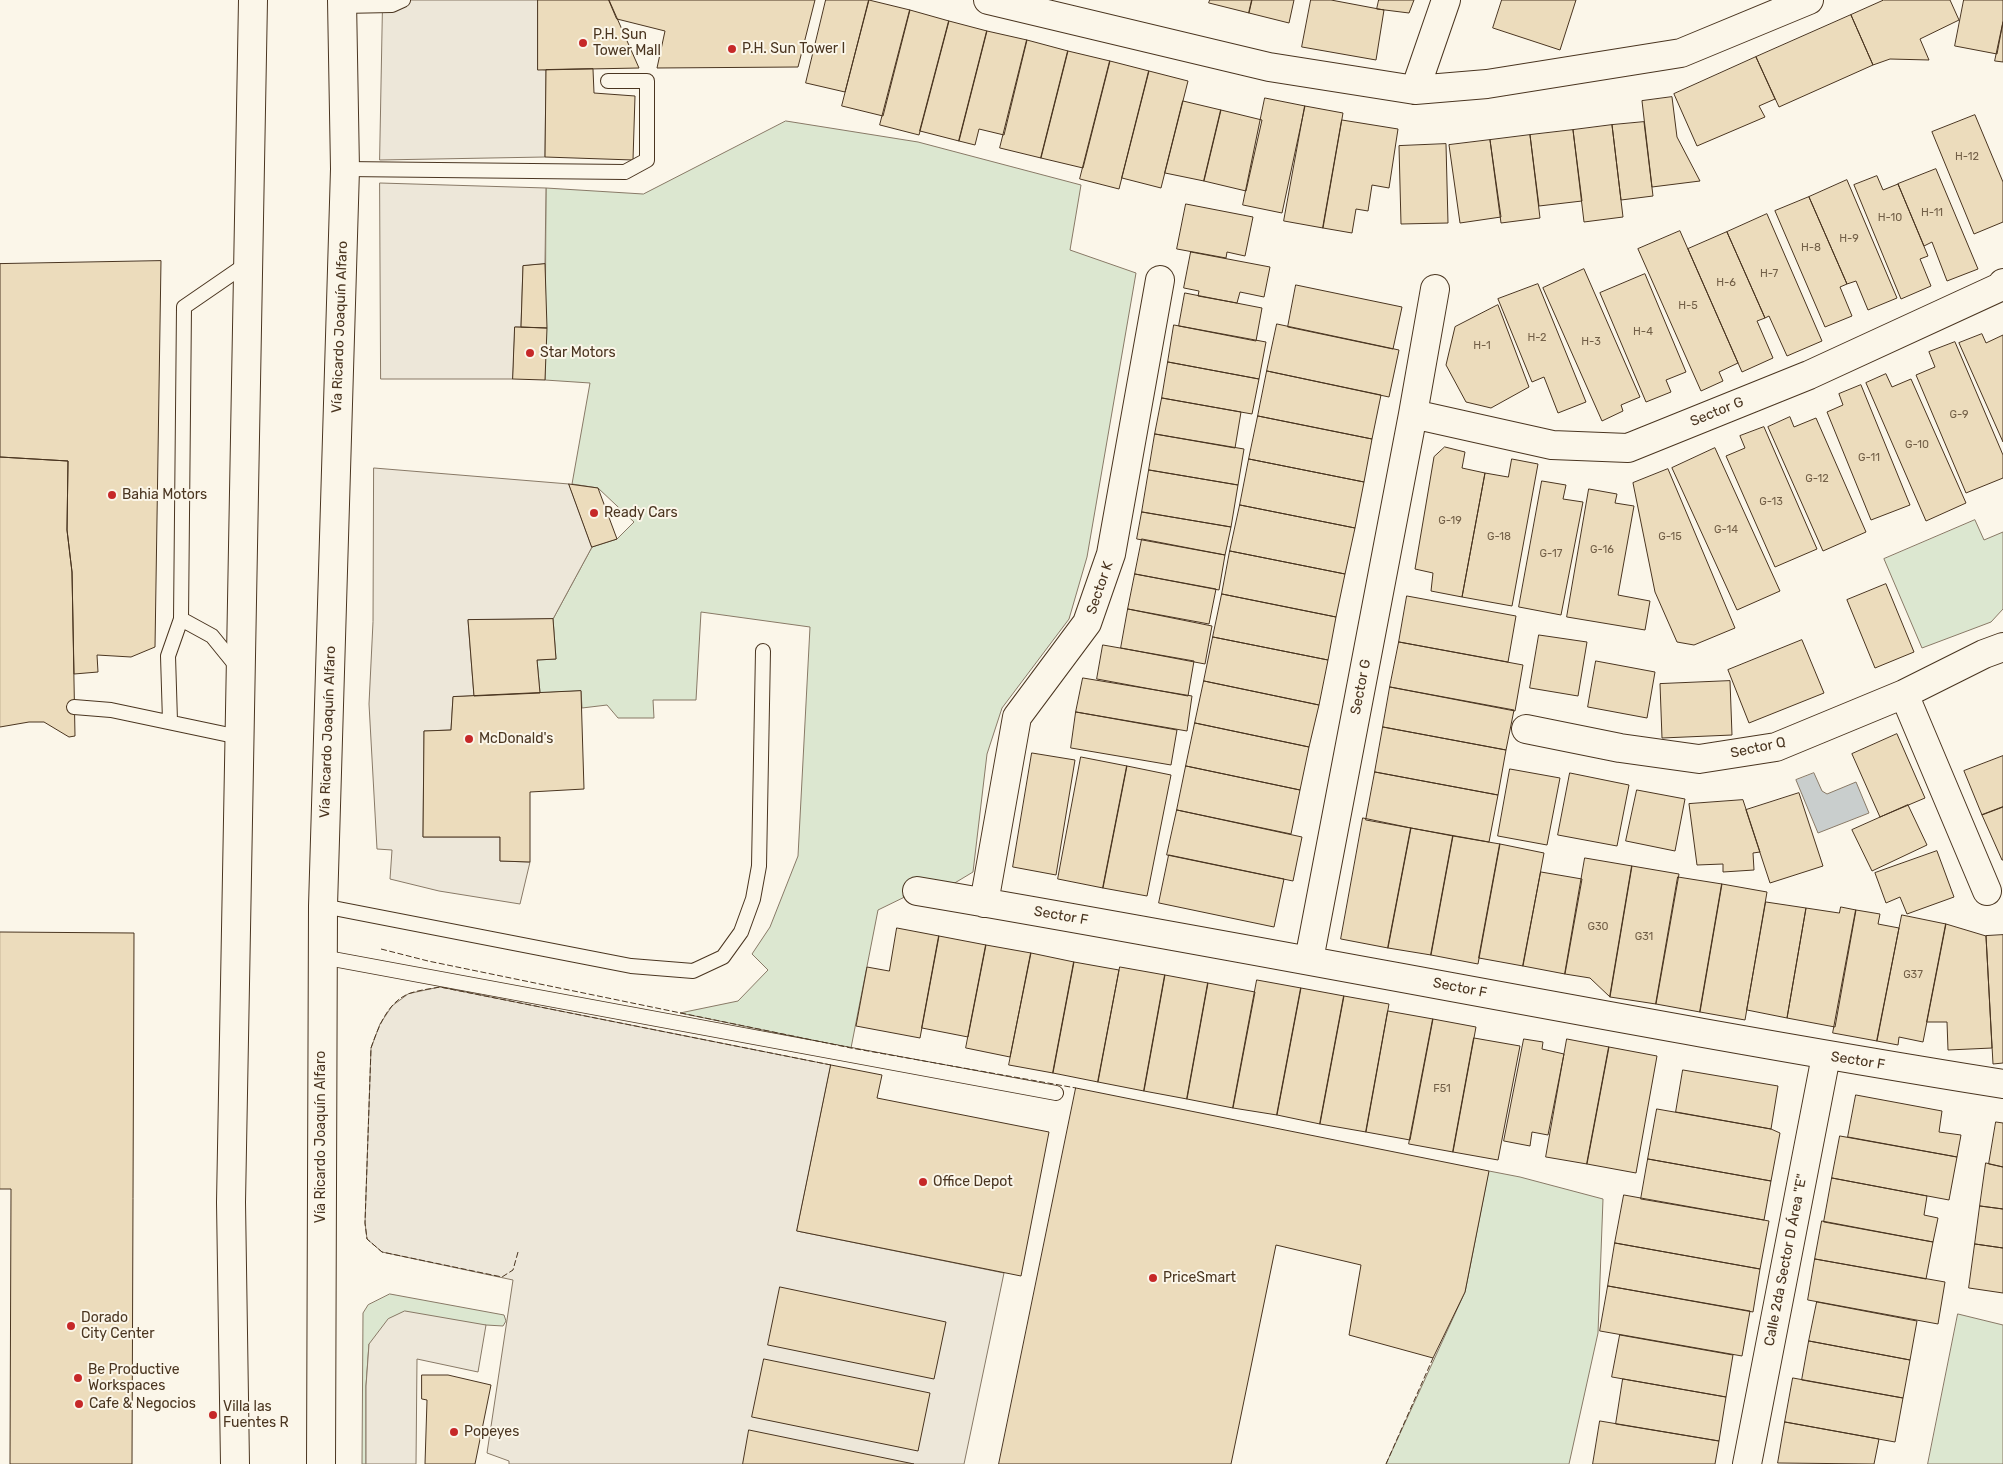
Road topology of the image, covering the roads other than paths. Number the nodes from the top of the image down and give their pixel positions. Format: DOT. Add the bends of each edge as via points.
graph roads {
  1 [pos="253,0"];
  2 [pos="403,0"];
  3 [pos="988,0"];
  4 [pos="1446,0"];
  5 [pos="1809,0"];
  6 [pos="342,3"];
  7 [pos="608,81"];
  8 [pos="1415,90"];
  9 [pos="345,170"];
  10 [pos="249,263"];
  11 [pos="1160,280"];
  12 [pos="2003,283"];
  13 [pos="1435,289"];
  14 [pos="1413,414"];
  15 [pos="181,619"];
  16 [pos="2003,648"];
  17 [pos="763,651"];
  18 [pos="240,670"];
  19 [pos="1904,694"];
  20 [pos="74,706"];
  21 [pos="170,721"];
  22 [pos="1526,730"];
  23 [pos="239,737"];
  24 [pos="917,891"];
  25 [pos="1987,891"];
  26 [pos="984,903"];
  27 [pos="323,906"];
  28 [pos="322,957"];
  29 [pos="1309,960"];
  30 [pos="1826,1056"];
  31 [pos="2003,1084"];
  32 [pos="1056,1094"];
  33 [pos="235,1464"];
  34 [pos="321,1464"];
  35 [pos="1747,1464"];
  1 -- 10 [label="street"];
  2 -- 6 [label="lane" via="392,5"];
  3 -- 8 [label="street" via="1269,66"];
  4 -- 8 [label="street"];
  5 -- 8 [label="street" via="1681,53 1487,84"];
  6 -- 9 [label="street, Vía Ricardo Joaquín Alfaro"];
  7 -- 9 [label="lane" via="647,81 647,160 624,172"];
  9 -- 27 [label="street, Vía Ricardo Joaquín Alfaro"];
  10 -- 15 [label="lane" via="184,308"];
  10 -- 18 [label="street"];
  11 -- 26 [label="street, Sector K" via="1111,554 1087,623 1016,717"];
  12 -- 14 [label="street, Sector G" via="1809,374 1628,448 1552,445"];
  13 -- 14 [label="street, Sector G"];
  14 -- 29 [label="street, Sector G"];
  15 -- 18 [label="lane" via="212,636"];
  15 -- 21 [label="lane" via="168,656"];
  16 -- 19 [label="street, Sector Q" via="1984,654"];
  17 -- 27 [label="lane" via="759,866 753,898 741,932 723,958 693,971 631,966"];
  18 -- 23 [label="street"];
  19 -- 22 [label="street, Sector Q" via="1776,747 1699,759"];
  19 -- 25 [label="street"];
  20 -- 21 [label="lane"];
  21 -- 23 [label="lane"];
  23 -- 33 [label="street" via="231,1202"];
  24 -- 26 [label="street, Sector F"];
  26 -- 29 [label="street, Sector F"];
  27 -- 28 [label="street, Vía Ricardo Joaquín Alfaro"];
  28 -- 32 [label="lane"];
  28 -- 34 [label="street, Vía Ricardo Joaquín Alfaro"];
  29 -- 30 [label="street, Sector F"];
  30 -- 31 [label="street, Sector F"];
  30 -- 35 [label="street, Calle 2da Sector D Área \"E\""];
}
